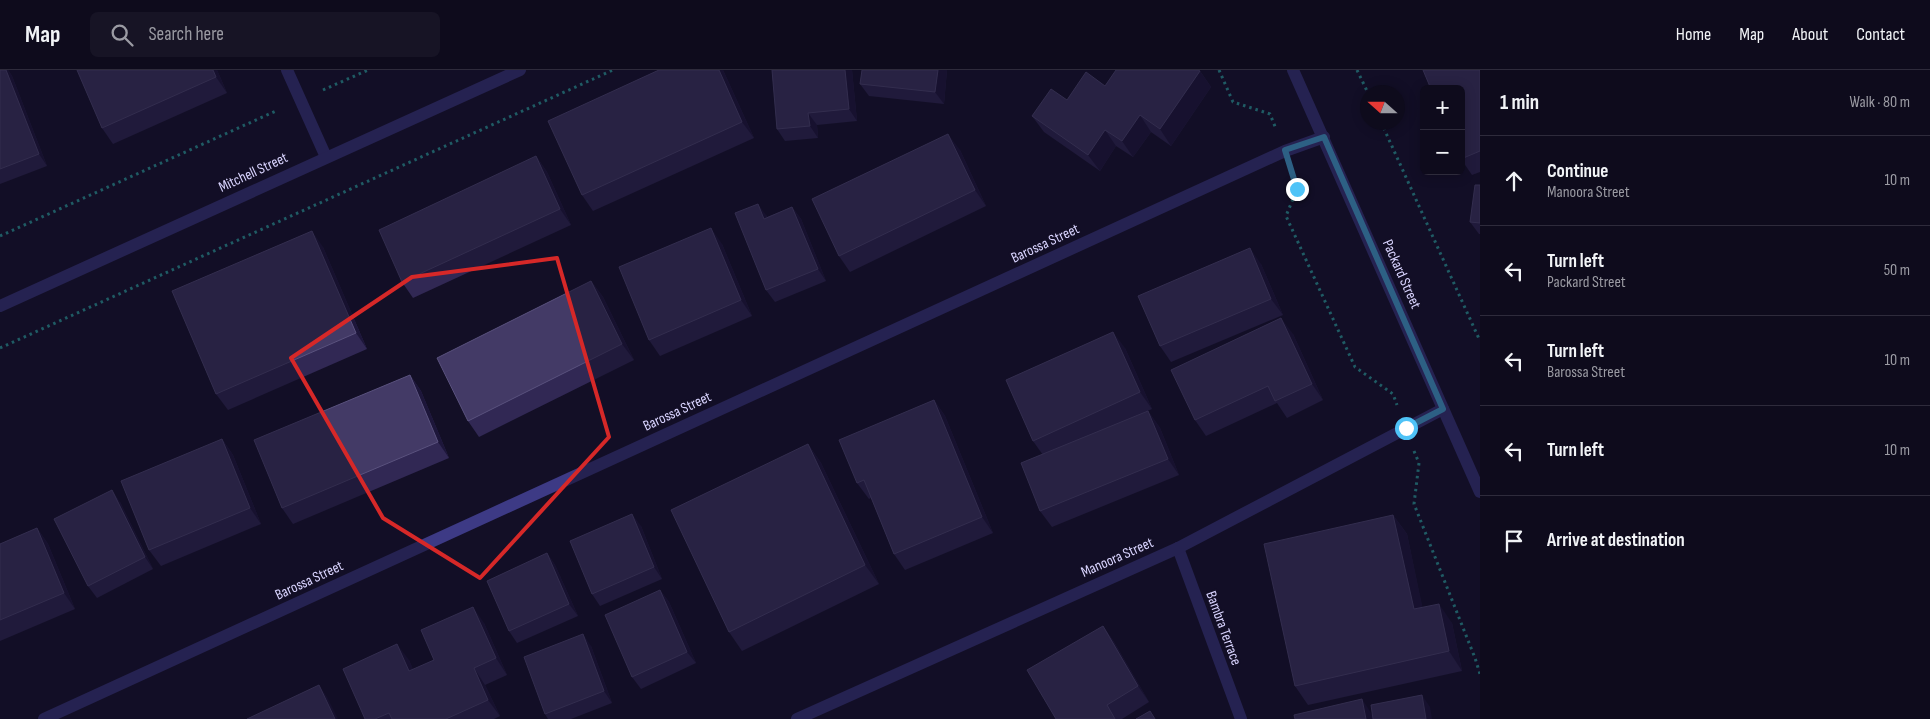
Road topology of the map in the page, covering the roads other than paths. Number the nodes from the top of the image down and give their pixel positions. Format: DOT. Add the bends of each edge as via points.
graph roads {
  1 [pos="287,70"];
  2 [pos="520,70"];
  3 [pos="1293,70"];
  4 [pos="1324,137"];
  5 [pos="326,157"];
  6 [pos="0,306"];
  7 [pos="1443,409"];
  8 [pos="1480,492"];
  9 [pos="1178,548"];
  10 [pos="44,719"];
  11 [pos="797,719"];
  12 [pos="1241,719"];
  1 -- 5 [label="street"];
  2 -- 5 [label="street, Mitchell Street"];
  3 -- 4 [label="street, Packard Street"];
  4 -- 7 [label="street, Packard Street"];
  4 -- 10 [label="street, Barossa Street" via="1285,150"];
  5 -- 6 [label="street, Mitchell Street"];
  7 -- 8 [label="street, Packard Street"];
  7 -- 9 [label="street, Manoora Street"];
  9 -- 11 [label="street, Manoora Street"];
  9 -- 12 [label="street, Bambra Terrace"];
}
